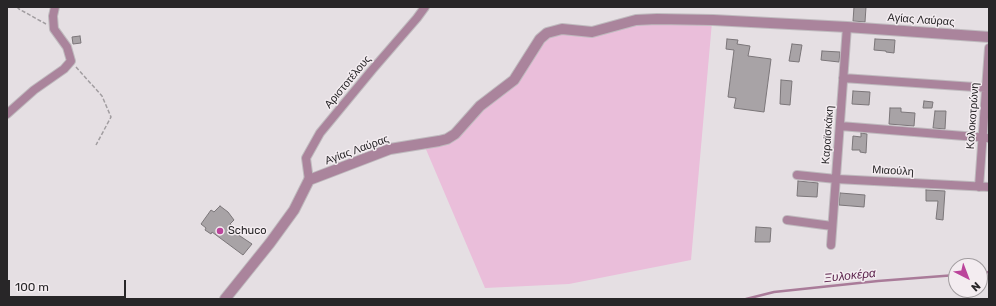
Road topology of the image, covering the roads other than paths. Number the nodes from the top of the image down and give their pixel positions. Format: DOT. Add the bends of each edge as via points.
graph roads {
  1 [pos="55,7"];
  2 [pos="425,7"];
  3 [pos="847,27"];
  4 [pos="989,37"];
  5 [pos="989,48"];
  6 [pos="843,78"];
  7 [pos="987,88"];
  8 [pos="7,114"];
  9 [pos="840,126"];
  10 [pos="986,137"];
  11 [pos="797,175"];
  12 [pos="836,179"];
  13 [pos="309,180"];
  14 [pos="979,187"];
  15 [pos="989,187"];
  16 [pos="786,220"];
  17 [pos="832,226"];
  18 [pos="831,245"];
  19 [pos="225,299"];
  1 -- 8 [label="street" via="54,29 67,47 71,61"];
  2 -- 13 [label="street, Αριστοτέλους" via="320,132 306,158"];
  3 -- 4 [label="street, Αγίας Λαύρας"];
  3 -- 6 [label="street, Καραϊσκάκη"];
  3 -- 13 [label="street, Αγίας Λαύρας" via="657,19 636,20 592,32 562,29 548,33 540,39 514,80 480,106 455,134 447,139 390,149"];
  5 -- 7 [label="street, Κολοκοτρώνη"];
  6 -- 7 [label="street"];
  6 -- 9 [label="street, Καραϊσκάκη"];
  7 -- 10 [label="street, Κολοκοτρώνη"];
  9 -- 10 [label="street"];
  9 -- 12 [label="street, Καραϊσκάκη"];
  10 -- 14 [label="street, Κολοκοτρώνη"];
  11 -- 12 [label="street, Μιαούλη"];
  12 -- 14 [label="street, Μιαούλη"];
  12 -- 17 [label="street, Καραϊσκάκη"];
  13 -- 19 [label="street" via="294,210"];
  14 -- 15 [label="street, Μιαούλη"];
  16 -- 17 [label="street"];
  17 -- 18 [label="street, Καραϊσκάκη"];
}
